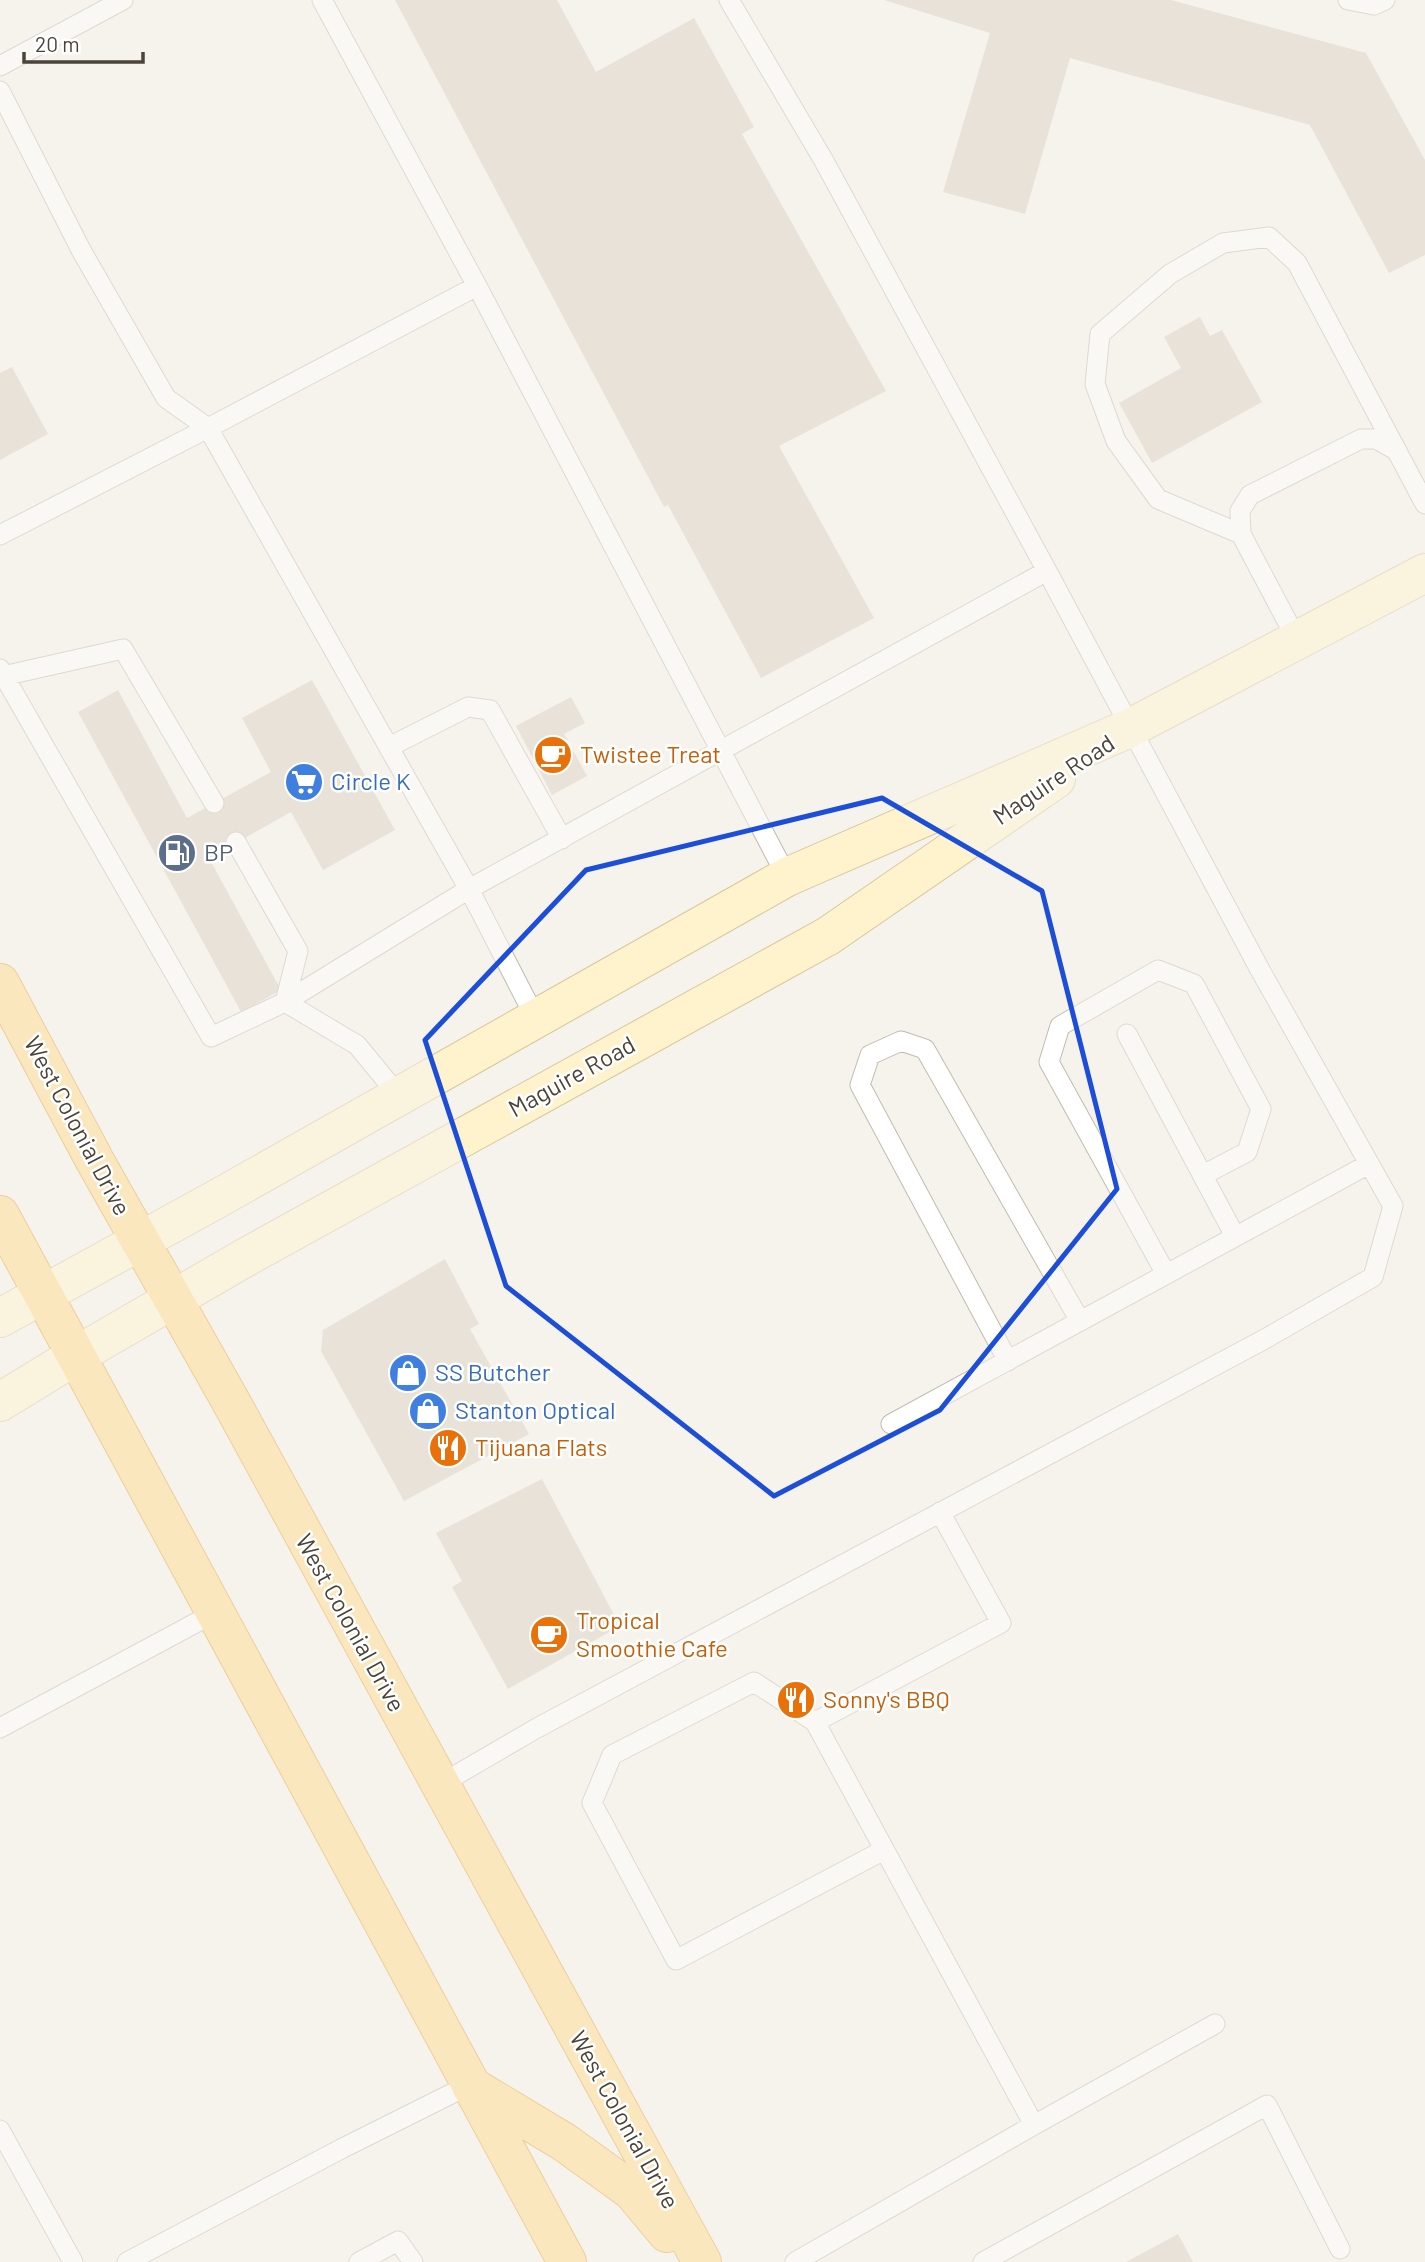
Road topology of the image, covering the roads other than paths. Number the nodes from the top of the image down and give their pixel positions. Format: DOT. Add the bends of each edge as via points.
graph roads {
  1 [pos="123,0"];
  2 [pos="322,0"];
  3 [pos="729,0"];
  4 [pos="1348,0"];
  5 [pos="1385,0"];
  6 [pos="0,66"];
  7 [pos="0,91"];
  8 [pos="477,286"];
  9 [pos="208,428"];
  10 [pos="1394,449"];
  11 [pos="1425,504"];
  12 [pos="1241,534"];
  13 [pos="0,535"];
  14 [pos="1047,571"];
  15 [pos="1425,573"];
  16 [pos="1297,640"];
  17 [pos="2,673"];
  18 [pos="1130,729"];
  19 [pos="389,747"];
  20 [pos="720,752"];
  21 [pos="214,803"];
  22 [pos="562,839"];
  23 [pos="236,842"];
  24 [pos="787,877"];
  25 [pos="469,889"];
  26 [pos="0,983"];
  27 [pos="285,1002"];
  28 [pos="536,1018"];
  29 [pos="1128,1034"];
  30 [pos="399,1096"];
  31 [pos="1369,1164"];
  32 [pos="1203,1175"];
  33 [pos="0,1215"];
  34 [pos="1235,1236"];
  35 [pos="139,1240"];
  36 [pos="1166,1274"];
  37 [pos="42,1293"];
  38 [pos="174,1300"];
  39 [pos="0,1318"];
  40 [pos="1080,1321"];
  41 [pos="77,1355"];
  42 [pos="1008,1361"];
  43 [pos="0,1402"];
  44 [pos="891,1424"];
  45 [pos="940,1512"];
  46 [pos="216,1612"];
  47 [pos="815,1722"];
  48 [pos="0,1728"];
  49 [pos="439,1785"];
  50 [pos="884,1850"];
  51 [pos="1215,2025"];
  52 [pos="469,2085"];
  53 [pos="1034,2125"];
  54 [pos="0,2130"];
  55 [pos="1340,2249"];
  56 [pos="73,2262"];
  57 [pos="127,2262"];
  58 [pos="359,2262"];
  59 [pos="412,2262"];
  60 [pos="567,2262"];
  61 [pos="691,2262"];
  62 [pos="702,2262"];
  63 [pos="795,2262"];
  64 [pos="983,2262"];
  1 -- 6 [label="lane"];
  2 -- 8 [label="lane"];
  3 -- 14 [label="lane" via="824,161"];
  4 -- 5 [label="lane" via="1374,5"];
  7 -- 9 [label="lane" via="81,250 166,398"];
  8 -- 9 [label="lane"];
  8 -- 20 [label="lane"];
  9 -- 13 [label="lane"];
  9 -- 19 [label="lane"];
  10 -- 11 [label="lane"];
  10 -- 12 [label="lane" via="1376,439 1361,439 1250,495 1240,511"];
  10 -- 12 [label="lane" via="1297,262 1269,237 1223,243 1170,274 1100,334 1095,384 1116,442 1158,499"];
  12 -- 16 [label="lane"];
  14 -- 18 [label="lane"];
  14 -- 20 [label="lane"];
  15 -- 16 [label="main road, Maguire Road"];
  16 -- 18 [label="main road, Maguire Road"];
  17 -- 21 [label="lane" via="123,649"];
  17 -- 27 [label="lane" via="211,1037"];
  18 -- 24 [label="main road, Maguire Road"];
  18 -- 31 [label="lane"];
  18 -- 38 [label="main road, Maguire Road" via="828,936"];
  19 -- 22 [label="lane" via="468,707 490,710"];
  19 -- 25 [label="lane"];
  20 -- 22 [label="lane"];
  20 -- 24 [label="lane"];
  22 -- 25 [label="lane"];
  23 -- 27 [label="lane" via="298,951"];
  24 -- 28 [label="main road, Maguire Road"];
  25 -- 27 [label="lane"];
  25 -- 28 [label="lane"];
  26 -- 35 [label="highway, West Colonial Drive"];
  27 -- 30 [label="lane" via="358,1045"];
  28 -- 30 [label="main road, Maguire Road"];
  29 -- 32 [label="lane"];
  30 -- 35 [label="main road, Maguire Road"];
  31 -- 34 [label="lane"];
  31 -- 45 [label="lane" via="1393,1206 1373,1277"];
  32 -- 34 [label="lane"];
  32 -- 36 [label="lane" via="1247,1152 1261,1109 1194,984 1157,970 1060,1026 1049,1062"];
  33 -- 37 [label="highway"];
  34 -- 36 [label="lane"];
  35 -- 37 [label="main road, Maguire Road"];
  35 -- 38 [label="highway, West Colonial Drive"];
  36 -- 40 [label="lane"];
  37 -- 39 [label="main road, Maguire Road"];
  37 -- 41 [label="highway"];
  38 -- 41 [label="main road, Maguire Road"];
  38 -- 49 [label="highway, West Colonial Drive"];
  40 -- 42 [label="lane"];
  40 -- 42 [label="lane" via="925,1049 901,1041 870,1055 860,1085"];
  41 -- 43 [label="main road, Maguire Road"];
  41 -- 46 [label="highway"];
  42 -- 44 [label="lane"];
  45 -- 47 [label="lane" via="1001,1623"];
  45 -- 49 [label="lane"];
  46 -- 48 [label="lane"];
  46 -- 52 [label="highway"];
  47 -- 50 [label="lane"];
  47 -- 50 [label="lane" via="754,1682 612,1755 592,1802 676,1960"];
  49 -- 62 [label="highway, West Colonial Drive"];
  50 -- 53 [label="lane"];
  51 -- 53 [label="lane"];
  52 -- 57 [label="lane"];
  52 -- 60 [label="highway"];
  52 -- 61 [label="highway" via="564,2142 632,2191"];
  53 -- 63 [label="lane"];
  54 -- 56 [label="lane"];
  55 -- 64 [label="lane" via="1267,2105"];
  58 -- 59 [label="lane" via="398,2241"];
}
